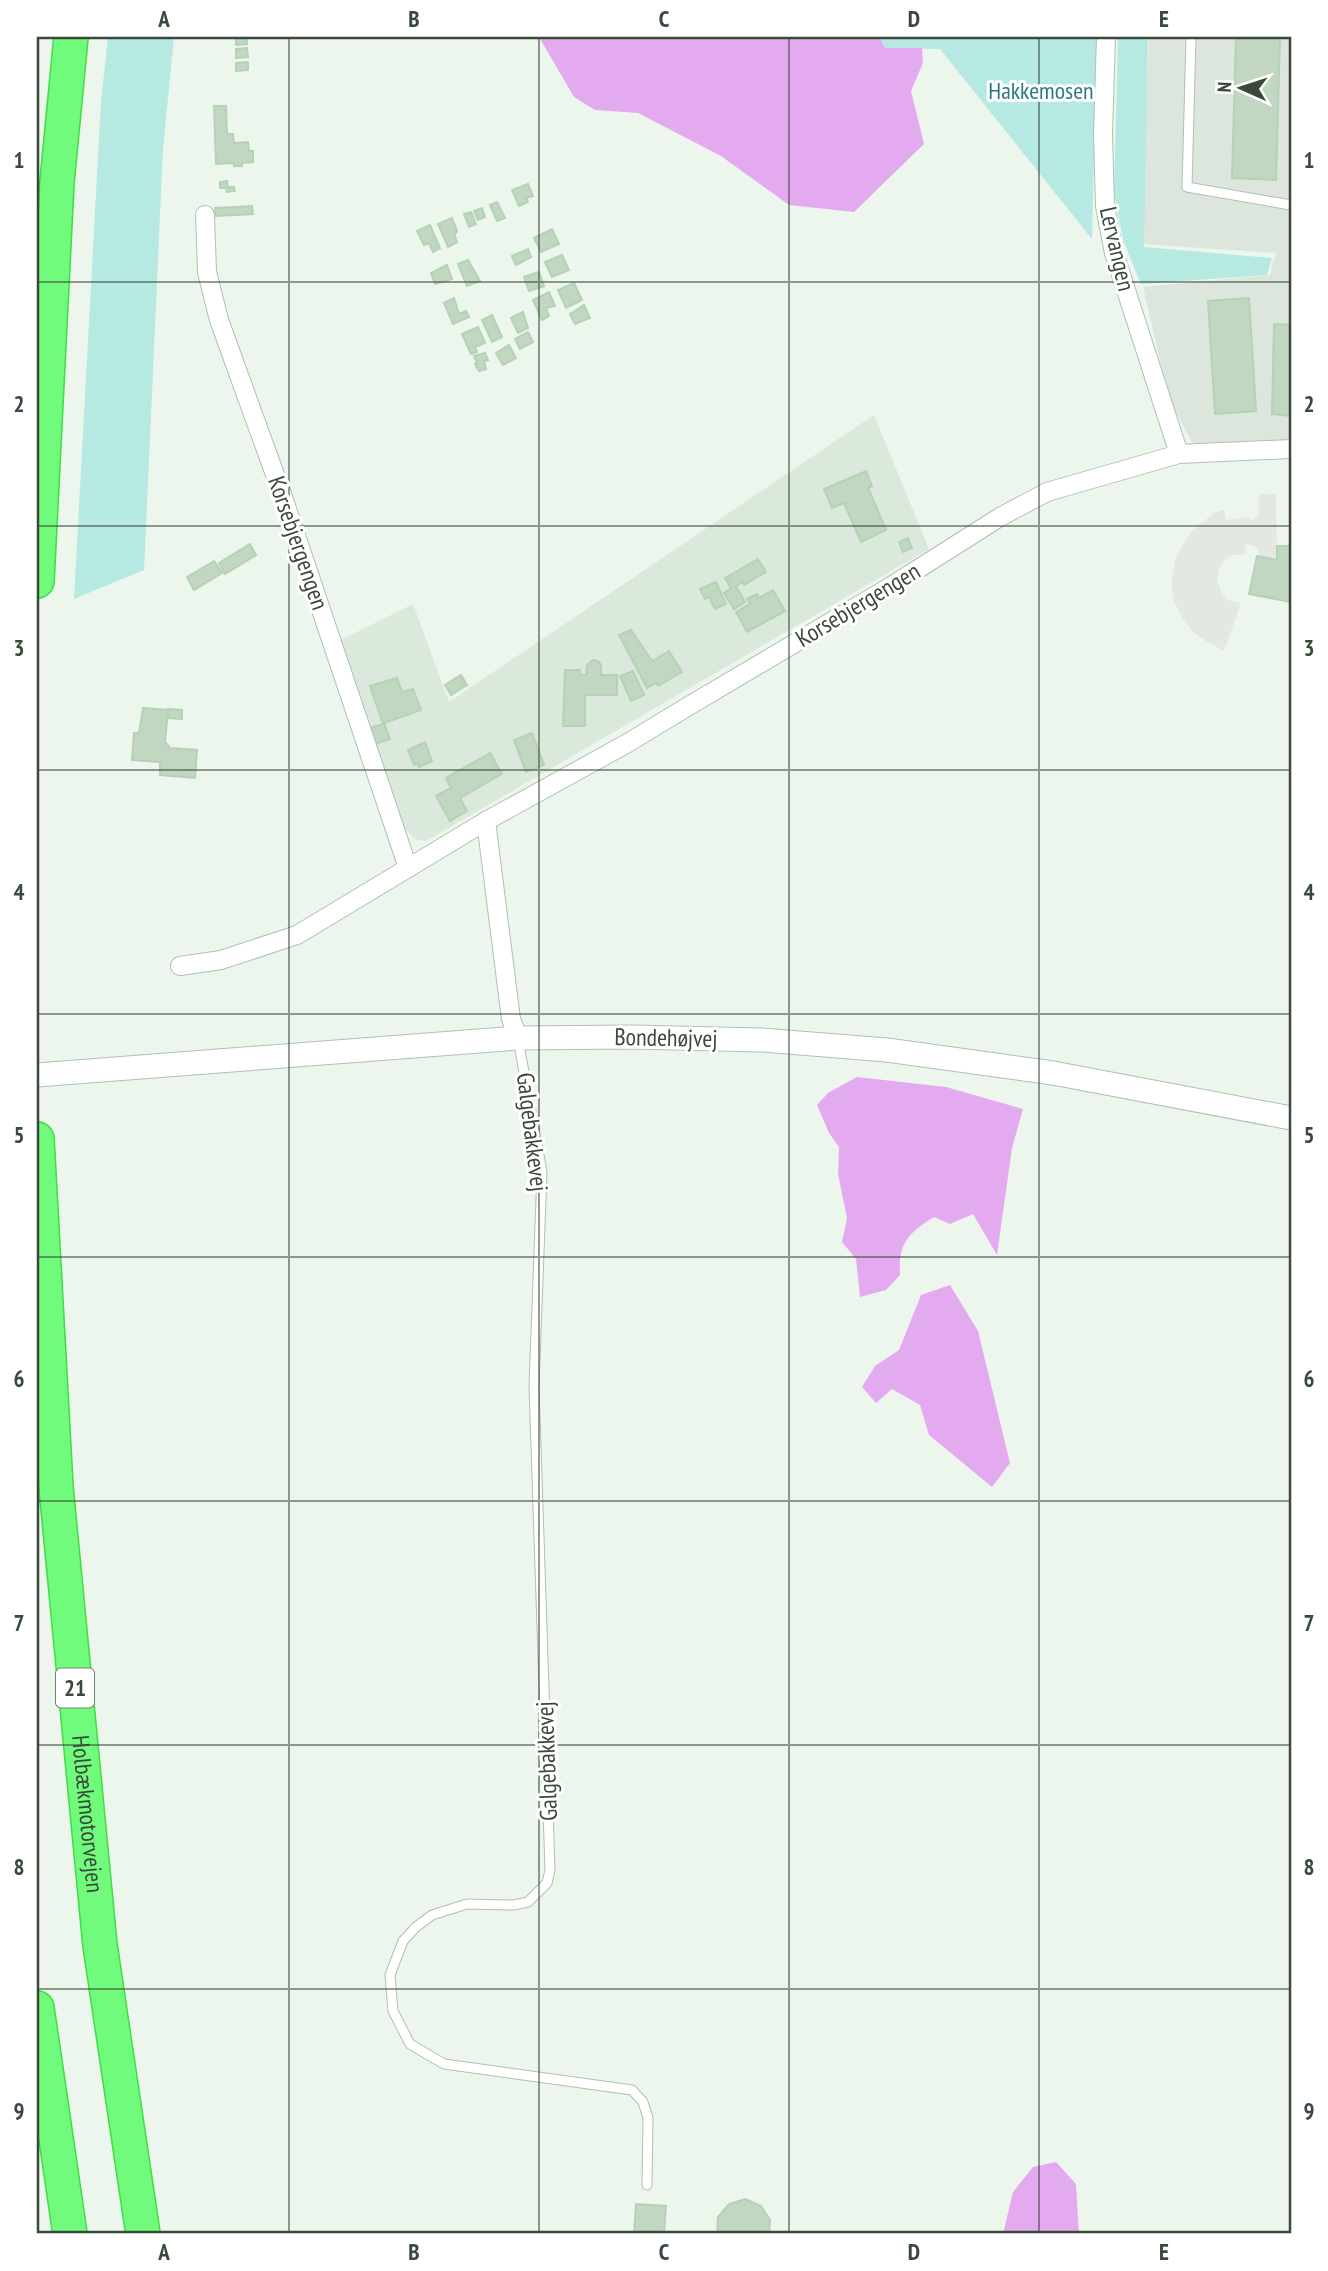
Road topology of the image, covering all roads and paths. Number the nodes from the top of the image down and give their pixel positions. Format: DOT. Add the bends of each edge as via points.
graph roads {
  1 [pos="71,37"];
  2 [pos="1106,37"];
  3 [pos="1191,37"];
  4 [pos="1291,205"];
  5 [pos="205,215"];
  6 [pos="1291,449"];
  7 [pos="1179,454"];
  8 [pos="37,581"];
  9 [pos="486,821"];
  10 [pos="408,868"];
  11 [pos="180,966"];
  12 [pos="518,1038"];
  13 [pos="37,1075"];
  14 [pos="1291,1118"];
  15 [pos="37,1139"];
  16 [pos="37,2008"];
  17 [pos="647,2185"];
  18 [pos="70,2234"];
  19 [pos="143,2234"];
  1 -- 8 [label="highway" via="57,182"];
  2 -- 7 [label="street, Lervangen" via="1105,206 1114,253"];
  3 -- 4 [label="lane" via="1187,187"];
  5 -- 10 [label="street, Korsebjergengen" via="207,272 219,320"];
  6 -- 7 [label="street"];
  7 -- 9 [label="street, Korsebjergengen" via="1047,492 626,744"];
  9 -- 10 [label="street, Korsebjergengen"];
  9 -- 12 [label="street" via="511,1019"];
  10 -- 11 [label="street, Korsebjergengen" via="297,935 221,960"];
  12 -- 13 [label="street, Bondehøjvej"];
  12 -- 14 [label="street, Bondehøjvej" via="761,1040 887,1050 1053,1073"];
  12 -- 17 [label="lane, Galgebakkevej" via="542,1172 534,1386 550,1870 547,1883 528,1902 467,1904 432,1915 416,1927 403,1941 390,1975 393,2011 410,2044 444,2064 632,2090 643,2102 648,2118"];
  15 -- 19 [label="highway, Holbækmotorvejen / 21" via="56,1487 100,1945"];
  16 -- 18 [label="highway"];
}
